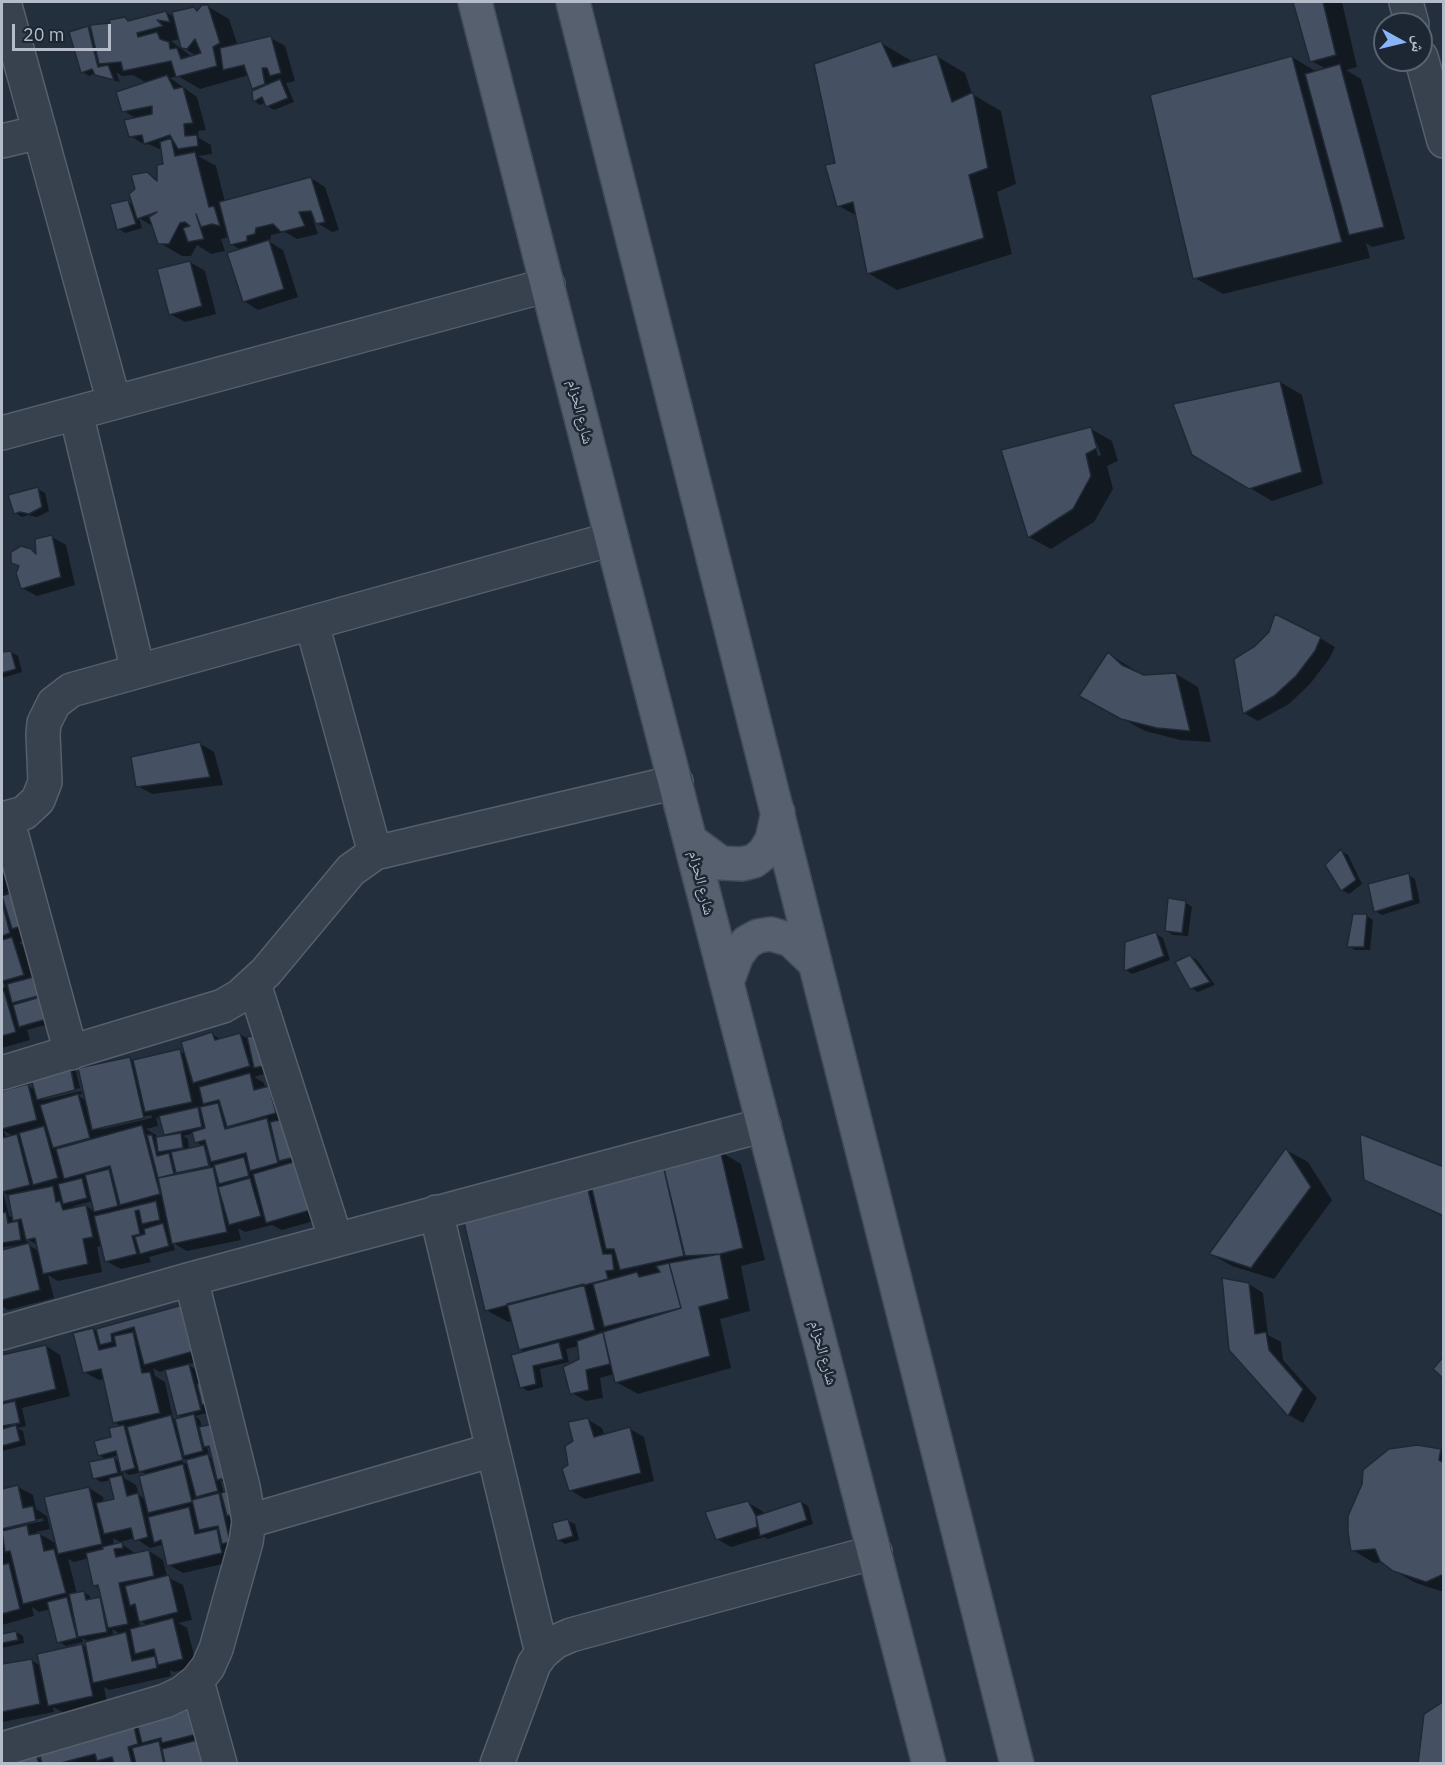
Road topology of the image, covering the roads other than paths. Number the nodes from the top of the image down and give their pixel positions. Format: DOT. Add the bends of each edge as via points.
graph roads {
  1 [pos="4,2"];
  2 [pos="475,2"];
  3 [pos="573,2"];
  4 [pos="1425,72"];
  5 [pos="40,132"];
  6 [pos="2,141"];
  7 [pos="1443,141"];
  8 [pos="548,285"];
  9 [pos="114,402"];
  10 [pos="76,413"];
  11 [pos="2,433"];
  12 [pos="612,539"];
  13 [pos="312,624"];
  14 [pos="138,671"];
  15 [pos="676,782"];
  16 [pos="778,812"];
  17 [pos="4,818"];
  18 [pos="691,841"];
  19 [pos="375,853"];
  20 [pos="816,963"];
  21 [pos="727,982"];
  22 [pos="254,984"];
  23 [pos="71,1053"];
  24 [pos="2,1072"];
  25 [pos="764,1125"];
  26 [pos="436,1212"];
  27 [pos="336,1240"];
  28 [pos="191,1278"];
  29 [pos="2,1334"];
  30 [pos="493,1450"];
  31 [pos="249,1521"];
  32 [pos="875,1552"];
  33 [pos="542,1653"];
  34 [pos="197,1681"];
  35 [pos="2,1749"];
  36 [pos="220,1764"];
  37 [pos="498,1764"];
  38 [pos="929,1764"];
  39 [pos="1017,1764"];
  1 -- 5 [label="street"];
  2 -- 8 [label="main road, شارع الحزام"];
  3 -- 16 [label="main road"];
  4 -- 7 [label="street"];
  5 -- 6 [label="street"];
  5 -- 9 [label="street"];
  8 -- 9 [label="street"];
  8 -- 12 [label="main road, شارع الحزام"];
  9 -- 10 [label="street"];
  10 -- 11 [label="street"];
  10 -- 14 [label="street"];
  12 -- 13 [label="street"];
  12 -- 15 [label="main road, شارع الحزام"];
  13 -- 14 [label="street"];
  13 -- 19 [label="street"];
  14 -- 17 [label="street" via="71,690 54,703 43,734 43,791 24,813"];
  15 -- 18 [label="main road, شارع الحزام"];
  15 -- 19 [label="street"];
  16 -- 18 [label="main road" via="772,840 754,861 721,862"];
  16 -- 20 [label="main road"];
  17 -- 23 [label="street"];
  18 -- 21 [label="main road, شارع الحزام"];
  19 -- 22 [label="street" via="351,870"];
  20 -- 21 [label="main road" via="791,940 771,934 758,936 737,955"];
  20 -- 39 [label="main road"];
  21 -- 25 [label="main road, شارع الحزام"];
  22 -- 23 [label="street" via="223,1006"];
  22 -- 27 [label="street"];
  23 -- 24 [label="street"];
  25 -- 26 [label="street"];
  25 -- 32 [label="main road, شارع الحزام"];
  26 -- 27 [label="street"];
  26 -- 30 [label="street"];
  27 -- 28 [label="street"];
  28 -- 29 [label="street"];
  28 -- 31 [label="street"];
  30 -- 31 [label="street"];
  30 -- 33 [label="street"];
  31 -- 34 [label="street" via="216,1649"];
  32 -- 33 [label="street" via="571,1635"];
  32 -- 38 [label="main road, شارع الحزام"];
  33 -- 37 [label="street" via="534,1664"];
  34 -- 35 [label="street" via="165,1701"];
  34 -- 36 [label="street"];
}
